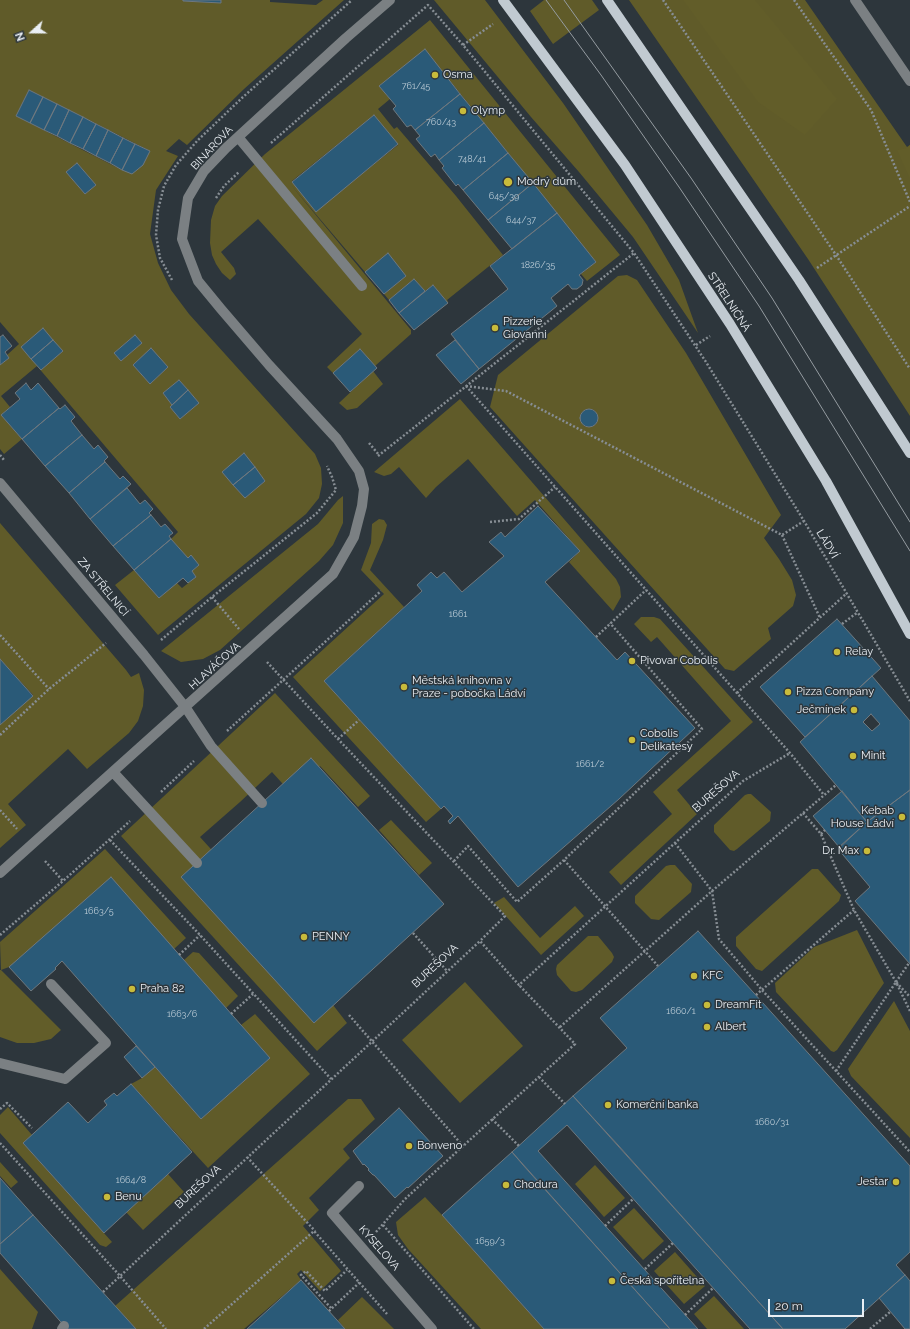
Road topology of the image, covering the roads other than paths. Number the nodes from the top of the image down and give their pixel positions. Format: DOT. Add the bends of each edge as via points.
graph roads {
  1 [pos="390,0"];
  2 [pos="503,0"];
  3 [pos="607,0"];
  4 [pos="855,0"];
  5 [pos="910,81"];
  6 [pos="238,137"];
  7 [pos="362,286"];
  8 [pos="337,439"];
  9 [pos="910,452"];
  10 [pos="0,483"];
  11 [pos="910,634"];
  12 [pos="186,708"];
  13 [pos="113,772"];
  14 [pos="262,803"];
  15 [pos="197,863"];
  16 [pos="0,873"];
  17 [pos="51,984"];
  18 [pos="0,1063"];
  19 [pos="359,1186"];
  20 [pos="432,1329"];
  1 -- 6 [label="street, BINAROVA"];
  2 -- 11 [label="main road, STŘELNIČNÁ" via="625,165 730,324 826,481"];
  3 -- 9 [label="main road" via="799,280"];
  4 -- 5 [label="street"];
  6 -- 7 [label="street"];
  6 -- 8 [label="street, BINAROVA" via="204,171 188,198 182,239 198,281"];
  8 -- 12 [label="street, HLAVÁČOVA" via="359,471 364,489 354,537 333,574"];
  10 -- 12 [label="street, ZA STŘELNICÍ"];
  12 -- 13 [label="street, HLAVÁČOVA"];
  12 -- 14 [label="street, ZA STŘELNICÍ" via="211,746"];
  13 -- 15 [label="street"];
  13 -- 16 [label="street, HLAVÁČOVA"];
  17 -- 18 [label="street" via="106,1043 65,1079"];
  19 -- 20 [label="street, KYSELOVA" via="332,1213"];
}
